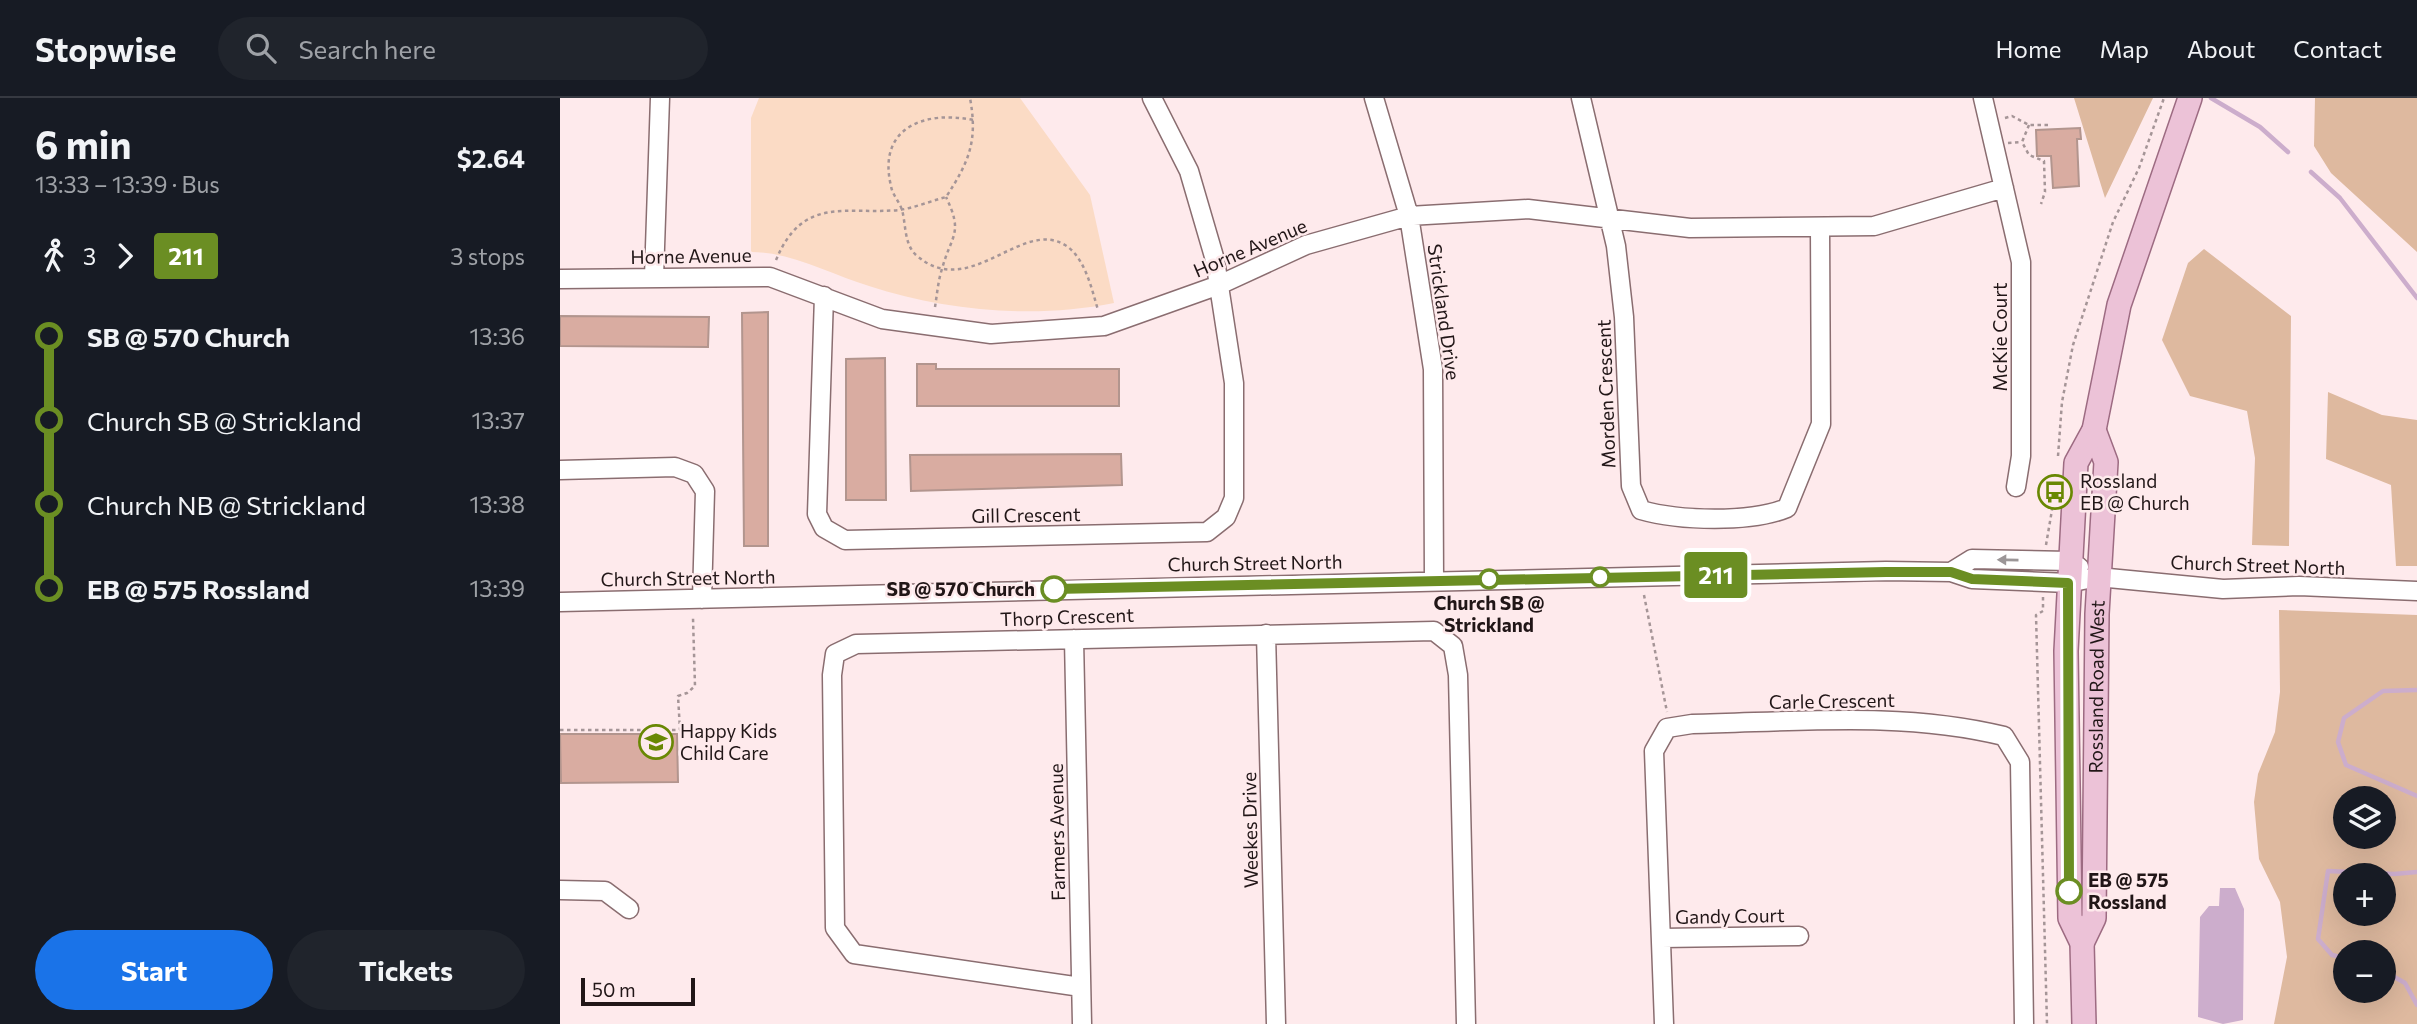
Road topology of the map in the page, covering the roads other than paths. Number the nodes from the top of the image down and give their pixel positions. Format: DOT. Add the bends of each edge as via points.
graph roads {
  1 [pos="660,98"];
  2 [pos="1152,98"];
  3 [pos="1374,98"];
  4 [pos="1581,98"];
  5 [pos="1983,98"];
  6 [pos="2190,98"];
  7 [pos="2004,188"];
  8 [pos="1409,216"];
  9 [pos="1611,218"];
  10 [pos="1819,228"];
  11 [pos="654,277"];
  12 [pos="560,279"];
  13 [pos="1219,285"];
  14 [pos="824,296"];
  15 [pos="2094,430"];
  16 [pos="560,470"];
  17 [pos="2016,487"];
  18 [pos="1951,572"];
  19 [pos="2078,575"];
  20 [pos="1434,580"];
  21 [pos="2417,591"];
  22 [pos="702,599"];
  23 [pos="560,602"];
  24 [pos="1266,634"];
  25 [pos="1074,639"];
  26 [pos="560,890"];
  27 [pos="629,909"];
  28 [pos="1799,936"];
  29 [pos="1662,937"];
  30 [pos="2082,943"];
  31 [pos="1081,987"];
  32 [pos="1082,1024"];
  33 [pos="1276,1024"];
  34 [pos="1466,1024"];
  35 [pos="1664,1024"];
  36 [pos="2024,1024"];
  37 [pos="2084,1024"];
  1 -- 11 [label="street"];
  2 -- 13 [label="street, Gill Crescent" via="1189,171"];
  3 -- 8 [label="street, Strickland Drive"];
  4 -- 9 [label="street, Morden Crescent"];
  5 -- 7 [label="street, McKie Court"];
  6 -- 15 [label="main road, Rossland Road West" via="2119,305"];
  7 -- 10 [label="street, Horne Avenue" via="1874,226"];
  7 -- 17 [label="street, McKie Court" via="2021,262 2021,456"];
  8 -- 9 [label="street, Horne Avenue" via="1528,209"];
  8 -- 13 [label="street, Horne Avenue" via="1306,245"];
  8 -- 20 [label="street, Strickland Drive" via="1433,369"];
  9 -- 10 [label="street, Horne Avenue" via="1690,228"];
  9 -- 10 [label="street, Morden Crescent" via="1624,317 1631,486 1642,510 1667,518 1769,515 1787,508 1821,424"];
  11 -- 12 [label="street, Horne Avenue"];
  11 -- 14 [label="street, Horne Avenue" via="770,276"];
  13 -- 14 [label="street, Horne Avenue" via="1104,326 991,334 882,319"];
  13 -- 14 [label="street, Gill Crescent" via="1234,383 1234,498 1226,517 1207,532 1184,533 845,540 824,528 817,514"];
  15 -- 19 [label="main road, Rossland Road West" via="2076,463"];
  15 -- 19 [label="main road, Rossland Road West" via="2106,462"];
  16 -- 22 [label="street" via="675,467 694,474 705,491"];
  18 -- 19 [label="street, Church Street North" via="1972,579 2044,582"];
  19 -- 18 [label="street, Church Street North, one-way" via="2043,561 1972,559"];
  18 -- 20 [label="street, Church Street North"];
  19 -- 21 [label="street, Church Street North" via="2223,589 2300,586"];
  19 -- 30 [label="main road, Rossland Road West" via="2070,918"];
  19 -- 30 [label="main road, Rossland Road West" via="2094,918"];
  20 -- 22 [label="street, Church Street North"];
  22 -- 23 [label="street, Church Street North"];
  24 -- 25 [label="street, Thorp Crescent"];
  24 -- 33 [label="street, Weekes Drive"];
  24 -- 34 [label="street, Thorp Crescent" via="1434,631 1453,646 1458,675"];
  25 -- 31 [label="street, Farmers Avenue"];
  25 -- 31 [label="street, Thorp Crescent" via="856,644 835,654 835,928 854,954"];
  26 -- 27 [label="street" via="605,891"];
  28 -- 29 [label="street, Gandy Court"];
  29 -- 35 [label="street"];
  29 -- 36 [label="street, Carle Crescent" via="1654,751 1667,728 1878,720 1957,726 2004,736 2020,762"];
  30 -- 37 [label="main road, Rossland Road West"];
  31 -- 32 [label="street, Farmers Avenue"];
}
